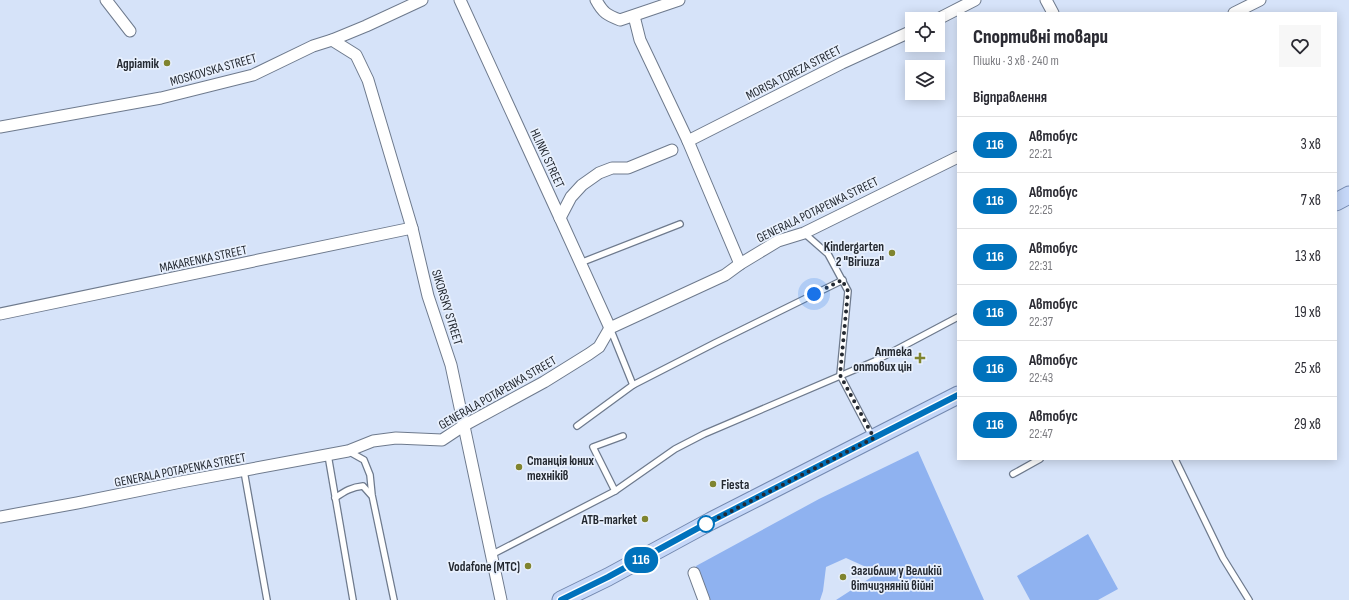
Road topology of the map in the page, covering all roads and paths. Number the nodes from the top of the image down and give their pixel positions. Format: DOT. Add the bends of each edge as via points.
graph roads {
  1 [pos="106,0"];
  2 [pos="422,0"];
  3 [pos="460,0"];
  4 [pos="596,0"];
  5 [pos="679,0"];
  6 [pos="976,0"];
  7 [pos="1046,0"];
  8 [pos="1260,0"];
  9 [pos="1052,12"];
  10 [pos="1236,12"];
  11 [pos="634,16"];
  12 [pos="945,16"];
  13 [pos="130,31"];
  14 [pos="905,34"];
  15 [pos="332,40"];
  16 [pos="0,127"];
  17 [pos="688,141"];
  18 [pos="672,150"];
  19 [pos="957,157"];
  20 [pos="1349,195"];
  21 [pos="1337,201"];
  22 [pos="560,218"];
  23 [pos="680,224"];
  24 [pos="412,228"];
  25 [pos="804,233"];
  26 [pos="580,263"];
  27 [pos="740,264"];
  28 [pos="842,280"];
  29 [pos="0,314"];
  30 [pos="957,318"];
  31 [pos="610,328"];
  32 [pos="840,375"];
  33 [pos="633,385"];
  34 [pos="957,396"];
  35 [pos="463,426"];
  36 [pos="577,426"];
  37 [pos="623,436"];
  38 [pos="874,438"];
  39 [pos="348,451"];
  40 [pos="328,455"];
  41 [pos="1038,460"];
  42 [pos="1174,460"];
  43 [pos="244,471"];
  44 [pos="1013,474"];
  45 [pos="615,491"];
  46 [pos="372,495"];
  47 [pos="335,498"];
  48 [pos="0,517"];
  49 [pos="491,555"];
  50 [pos="694,573"];
  51 [pos="267,600"];
  52 [pos="353,600"];
  53 [pos="394,600"];
  54 [pos="500,600"];
  55 [pos="561,600"];
  56 [pos="704,600"];
  57 [pos="1250,600"];
  1 -- 13 [label="street"];
  2 -- 15 [label="street, MOSKOVSKA STREET"];
  3 -- 22 [label="street, HLINKI STREET"];
  4 -- 11 [label="street" via="605,14 620,20"];
  5 -- 11 [label="street"];
  6 -- 12 [label="street"];
  7 -- 9 [label="street"];
  8 -- 10 [label="street"];
  11 -- 17 [label="street" via="640,40"];
  14 -- 17 [label="street, MORISA TOREZA STREET"];
  15 -- 16 [label="street, MOSKOVSKA STREET" via="313,46 253,75 238,79 161,98"];
  15 -- 24 [label="street, SIKORSKY STREET" via="356,55 368,80"];
  17 -- 27 [label="street"];
  18 -- 22 [label="street" via="628,168 612,168 598,173 571,197"];
  19 -- 25 [label="street, GENERALA POTAPENKA STREET"];
  20 -- 21 [label="main road"];
  22 -- 26 [label="street, HLINKI STREET"];
  23 -- 26 [label="lane"];
  24 -- 29 [label="street, MAKARENKA STREET"];
  24 -- 35 [label="street, SIKORSKY STREET" via="428,296 451,365"];
  25 -- 27 [label="street, GENERALA POTAPENKA STREET" via="778,241"];
  25 -- 28 [label="lane" via="828,254"];
  26 -- 31 [label="street, HLINKI STREET"];
  27 -- 31 [label="street, GENERALA POTAPENKA STREET" via="725,275"];
  28 -- 32 [label="lane" via="848,291"];
  28 -- 33 [label="lane"];
  30 -- 32 [label="lane" via="875,361"];
  31 -- 33 [label="lane"];
  31 -- 35 [label="street, GENERALA POTAPENKA STREET" via="598,347 589,354"];
  32 -- 38 [label="lane"];
  32 -- 45 [label="lane" via="704,434 675,449"];
  33 -- 36 [label="lane"];
  34 -- 38 [label="main road"];
  35 -- 39 [label="street, GENERALA POTAPENKA STREET" via="442,440 396,438 373,441"];
  35 -- 49 [label="street, SIKORSKY STREET"];
  37 -- 45 [label="lane" via="594,447"];
  38 -- 55 [label="main road"];
  39 -- 40 [label="street, GENERALA POTAPENKA STREET"];
  39 -- 46 [label="lane" via="364,460 370,475"];
  40 -- 43 [label="street, GENERALA POTAPENKA STREET"];
  40 -- 47 [label="lane"];
  41 -- 44 [label="lane"];
  42 -- 57 [label="lane" via="1223,558"];
  43 -- 48 [label="street, GENERALA POTAPENKA STREET"];
  43 -- 51 [label="lane"];
  45 -- 49 [label="lane"];
  46 -- 47 [label="lane" via="363,486 354,487"];
  46 -- 53 [label="lane"];
  47 -- 52 [label="lane"];
  49 -- 54 [label="street, SIKORSKY STREET"];
  50 -- 56 [label="street"];
}
